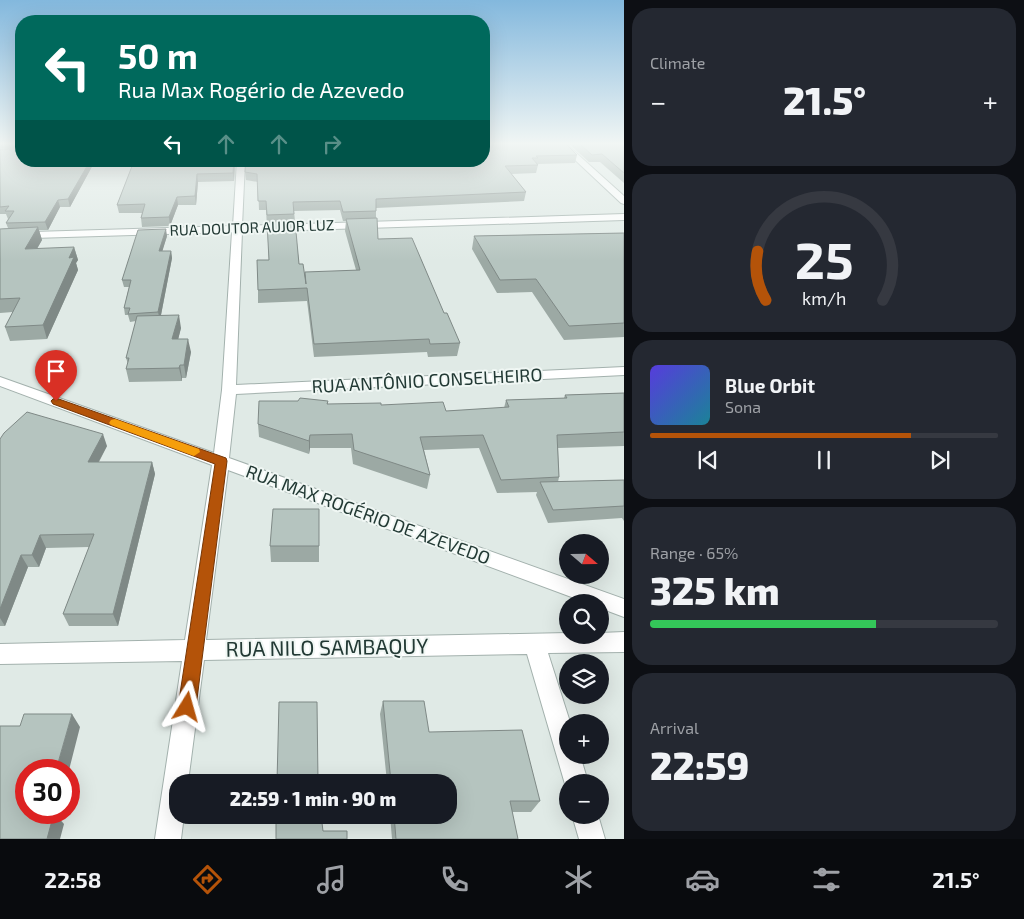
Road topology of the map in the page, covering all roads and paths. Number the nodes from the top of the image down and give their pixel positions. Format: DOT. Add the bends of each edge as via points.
graph roads {
  1 [pos="240,182"];
  2 [pos="602,182"];
  3 [pos="624,202"];
  4 [pos="624,217"];
  5 [pos="238,229"];
  6 [pos="0,236"];
  7 [pos="624,371"];
  8 [pos="0,382"];
  9 [pos="230,390"];
  10 [pos="221,461"];
  11 [pos="624,608"];
  12 [pos="624,642"];
  13 [pos="535,644"];
  14 [pos="195,651"];
  15 [pos="0,654"];
  16 [pos="559,725"];
  17 [pos="588,824"];
  18 [pos="168,839"];
  19 [pos="592,839"];
  1 -- 5 [label="street"];
  2 -- 3 [label="street"];
  4 -- 5 [label="street, RUA DOUTOR AUJOR LUZ"];
  5 -- 6 [label="street, RUA DOUTOR AUJOR LUZ"];
  5 -- 9 [label="street"];
  7 -- 9 [label="street, RUA ANTÔNIO CONSELHEIRO"];
  8 -- 10 [label="street, RUA MAX ROGÉRIO DE AZEVEDO"];
  9 -- 10 [label="street"];
  10 -- 11 [label="street, RUA MAX ROGÉRIO DE AZEVEDO"];
  10 -- 14 [label="street"];
  12 -- 13 [label="street, RUA NILO SAMBAQUY"];
  13 -- 14 [label="street, RUA NILO SAMBAQUY"];
  13 -- 16 [label="street"];
  14 -- 15 [label="street, RUA NILO SAMBAQUY"];
  14 -- 18 [label="street"];
  17 -- 19 [label="street"];
}
